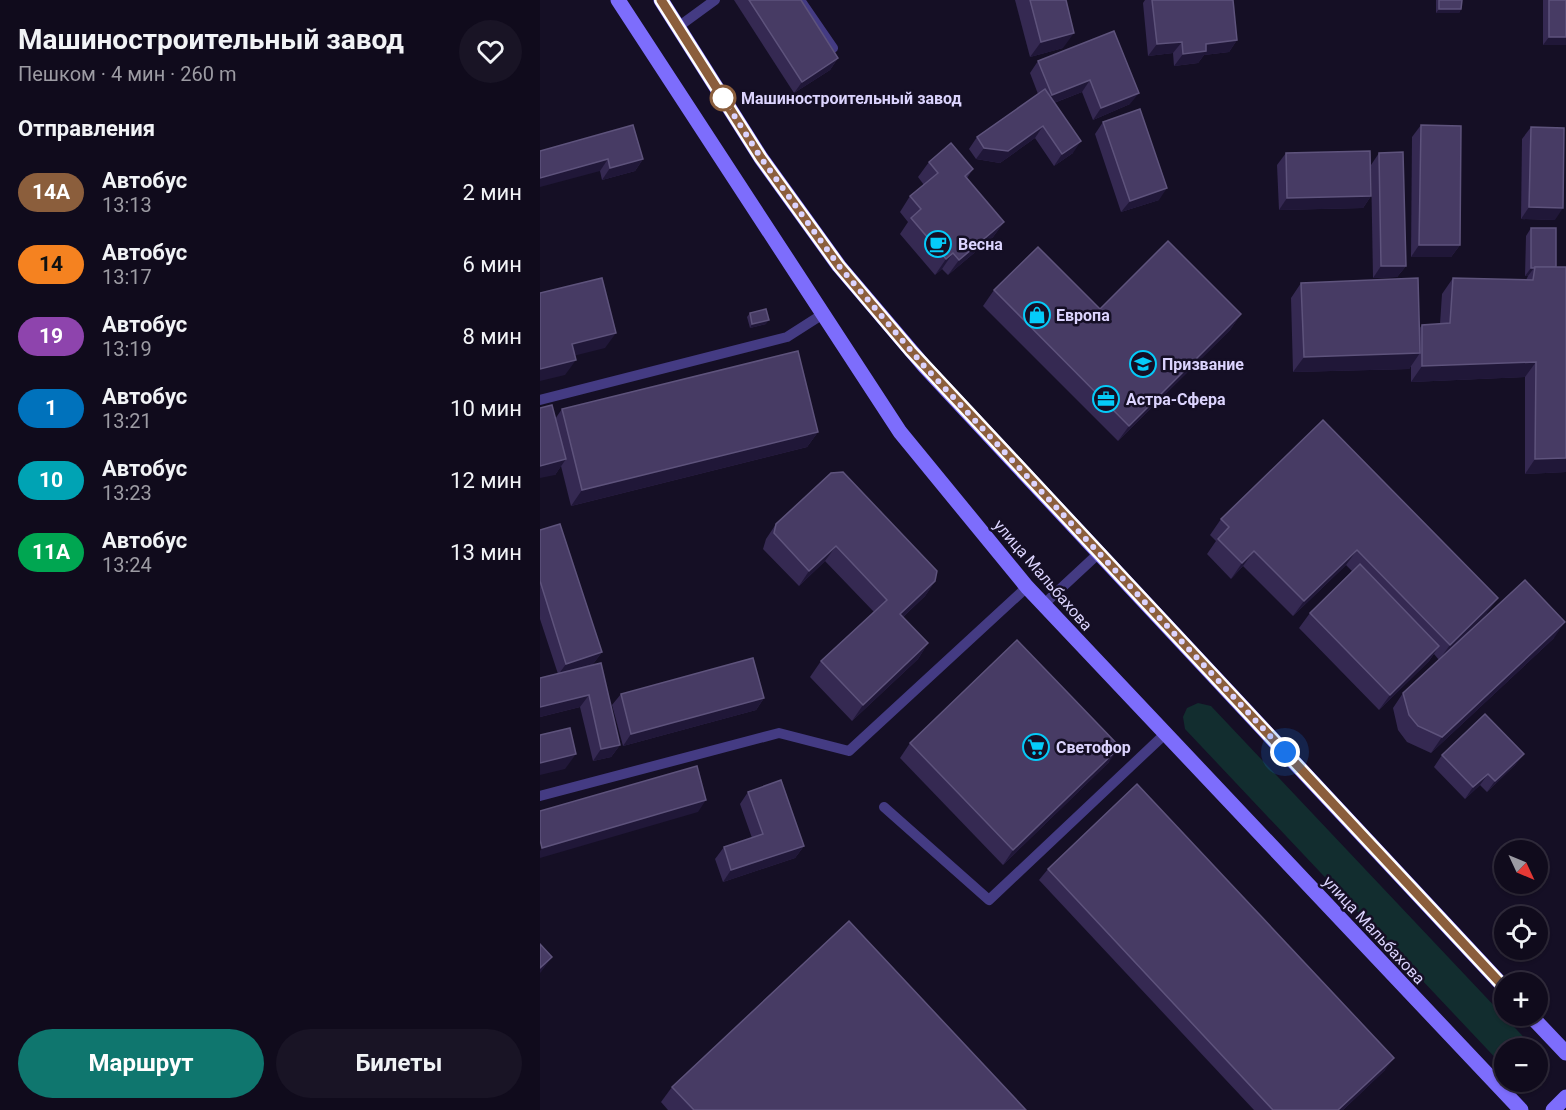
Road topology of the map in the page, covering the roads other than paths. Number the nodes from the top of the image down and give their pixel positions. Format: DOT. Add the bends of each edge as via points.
graph roads {
  1 [pos="618,0"];
  2 [pos="661,0"];
  3 [pos="715,0"];
  4 [pos="800,0"];
  5 [pos="678,27"];
  6 [pos="833,48"];
  7 [pos="823,314"];
  8 [pos="540,400"];
  9 [pos="1099,553"];
  10 [pos="1027,587"];
  11 [pos="1043,605"];
  12 [pos="1165,734"];
  13 [pos="540,796"];
  14 [pos="884,807"];
  15 [pos="1494,976"];
  16 [pos="1540,1026"];
  17 [pos="1566,1053"];
  18 [pos="1566,1097"];
  19 [pos="1521,1110"];
  20 [pos="1553,1110"];
  1 -- 7 [label="main road, улица Мальбахова"];
  2 -- 5 [label="main road"];
  3 -- 5 [label="lane"];
  4 -- 6 [label="lane"];
  5 -- 9 [label="main road" via="761,158 839,266 925,367"];
  7 -- 8 [label="lane" via="787,337"];
  7 -- 10 [label="main road, улица Мальбахова" via="900,432"];
  9 -- 11 [label="lane"];
  9 -- 15 [label="main road"];
  10 -- 11 [label="main road, улица Мальбахова"];
  10 -- 13 [label="lane" via="849,751 779,733"];
  11 -- 12 [label="main road, улица Мальбахова"];
  12 -- 14 [label="lane" via="989,900"];
  12 -- 19 [label="main road, улица Мальбахова"];
  16 -- 17 [label="main road"];
  18 -- 20 [label="main road"];
}
